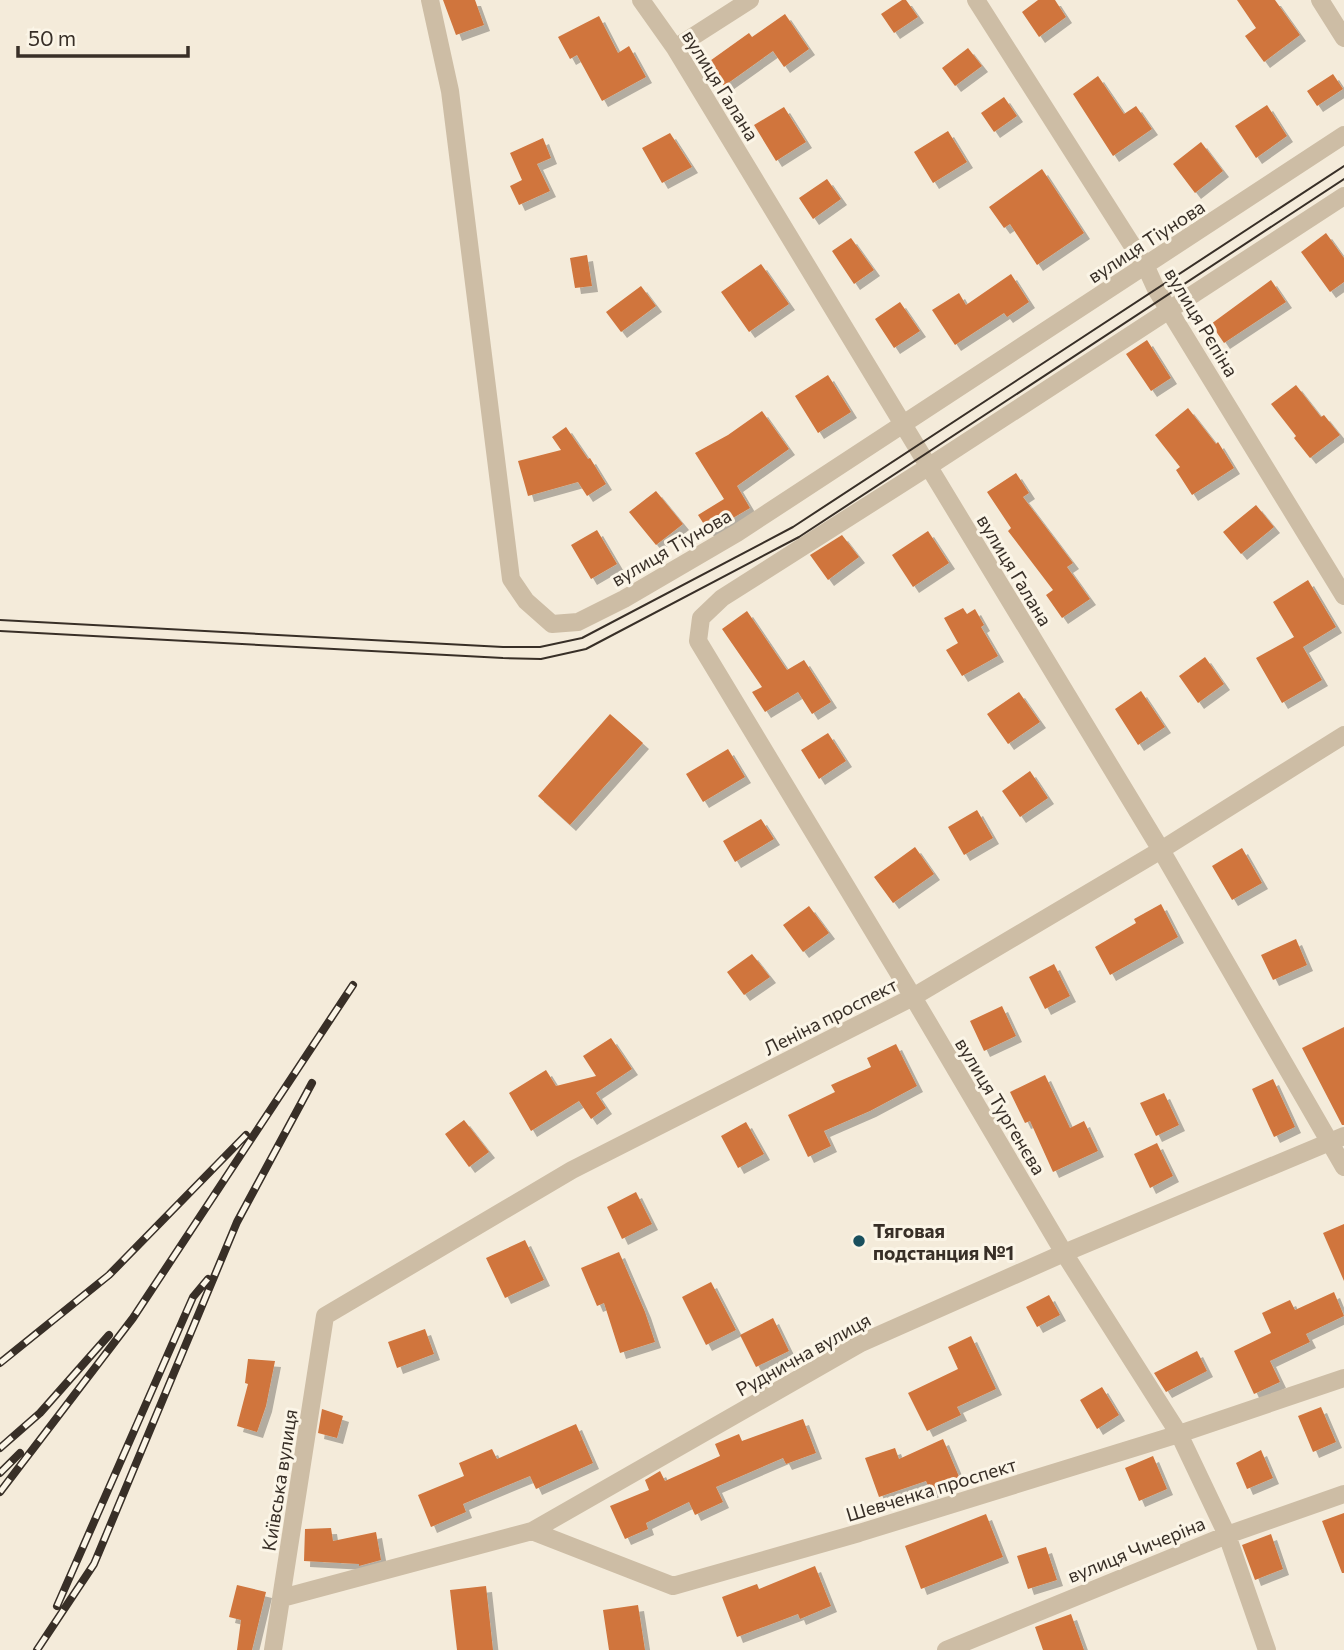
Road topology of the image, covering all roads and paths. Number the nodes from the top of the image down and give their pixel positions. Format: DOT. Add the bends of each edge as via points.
graph roads {
  1 [pos="430,0"];
  2 [pos="641,0"];
  3 [pos="750,0"];
  4 [pos="976,0"];
  5 [pos="1320,0"];
  6 [pos="1344,38"];
  7 [pos="675,48"];
  8 [pos="1344,135"];
  9 [pos="1344,196"];
  10 [pos="1146,267"];
  11 [pos="1169,309"];
  12 [pos="904,424"];
  13 [pos="928,467"];
  14 [pos="1344,596"];
  15 [pos="1344,735"];
  16 [pos="1161,850"];
  17 [pos="913,997"];
  18 [pos="1337,1138"];
  19 [pos="1344,1167"];
  20 [pos="1064,1253"];
  21 [pos="325,1316"];
  22 [pos="1344,1378"];
  23 [pos="1179,1434"];
  24 [pos="1344,1494"];
  25 [pos="532,1531"];
  26 [pos="1227,1535"];
  27 [pos="282,1598"];
  28 [pos="274,1650"];
  29 [pos="946,1650"];
  30 [pos="1267,1650"];
  1 -- 12 [label="street, вулиця Тіунова" via="450,91 511,579 526,601 552,624 578,622 737,533"];
  2 -- 7 [label="street, вулиця Галана"];
  3 -- 7 [label="street"];
  4 -- 10 [label="street, вулиця Рєпіна"];
  5 -- 6 [label="street"];
  7 -- 12 [label="street, вулиця Галана"];
  8 -- 10 [label="street, вулиця Тіунова"];
  9 -- 11 [label="street"];
  10 -- 11 [label="street, вулиця Рєпіна"];
  10 -- 12 [label="street, вулиця Тіунова"];
  11 -- 13 [label="street"];
  11 -- 14 [label="street, вулиця Рєпіна"];
  12 -- 13 [label="street, вулиця Галана"];
  13 -- 16 [label="street, вулиця Галана"];
  13 -- 17 [label="street, вулиця Тургенєва" via="722,598 701,618 698,641"];
  15 -- 16 [label="street, Леніна проспект"];
  16 -- 17 [label="street, Леніна проспект"];
  16 -- 18 [label="street, вулиця Галана"];
  17 -- 20 [label="street, вулиця Тургенєва"];
  17 -- 21 [label="street, Леніна проспект" via="572,1170"];
  18 -- 19 [label="street, вулиця Галана"];
  18 -- 20 [label="street, Руднична вулиця"];
  20 -- 23 [label="street, вулиця Тургенєва"];
  20 -- 25 [label="street, Руднична вулиця" via="861,1343"];
  21 -- 27 [label="street, Київська вулиця"];
  22 -- 23 [label="street, Шевченка проспект"];
  23 -- 25 [label="street, Шевченка проспект" via="859,1534 673,1586"];
  23 -- 26 [label="street, вулиця Тургенєва"];
  24 -- 26 [label="street, вулиця Чичеріна"];
  25 -- 27 [label="street, Руднична вулиця"];
  26 -- 29 [label="street, вулиця Чичеріна"];
  26 -- 30 [label="street, вулиця Тургенєва"];
  27 -- 28 [label="street, Київська вулиця"];
}
